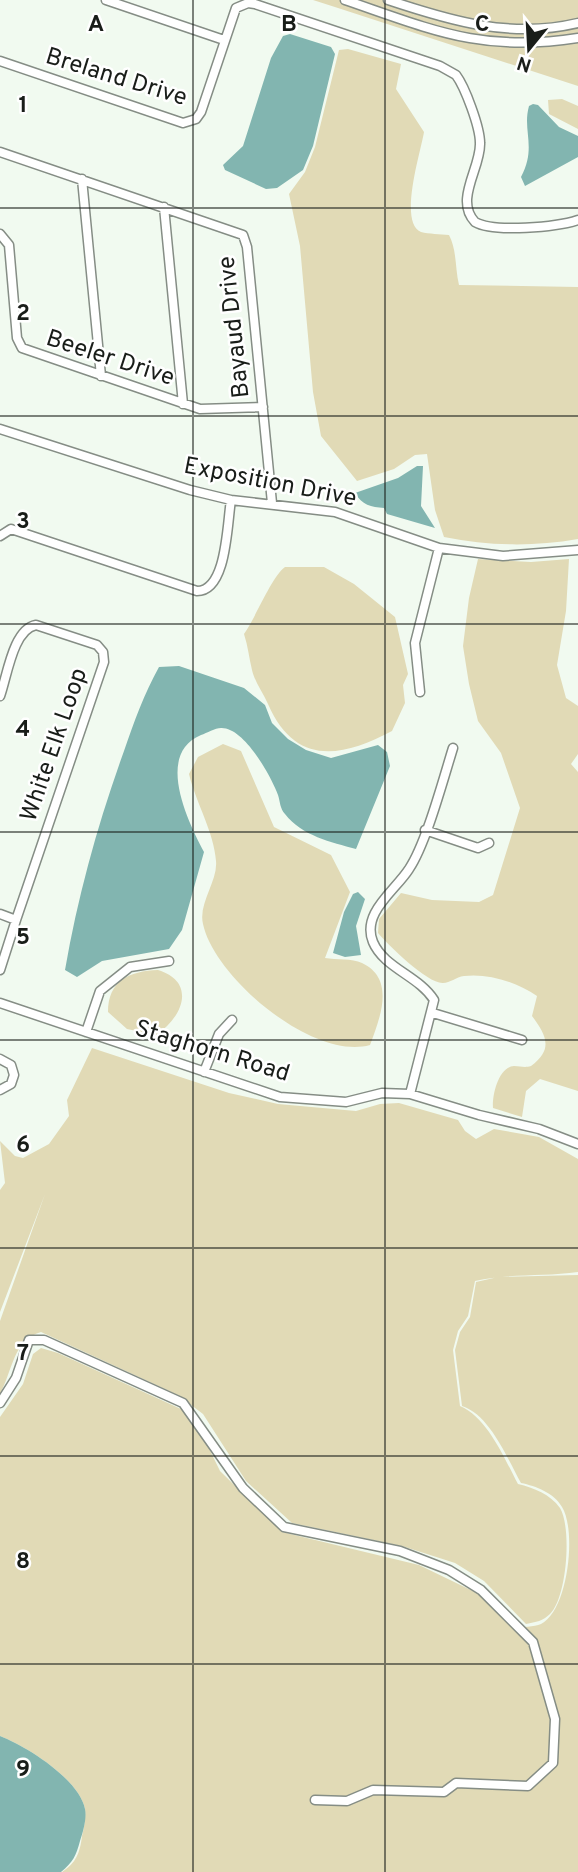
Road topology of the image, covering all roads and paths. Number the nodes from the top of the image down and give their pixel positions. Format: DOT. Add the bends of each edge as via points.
graph roads {
  1 [pos="106,0"];
  2 [pos="345,0"];
  3 [pos="387,0"];
  4 [pos="578,23"];
  5 [pos="578,38"];
  6 [pos="225,40"];
  7 [pos="0,61"];
  8 [pos="0,152"];
  9 [pos="82,179"];
  10 [pos="164,207"];
  11 [pos="578,220"];
  12 [pos="0,234"];
  13 [pos="101,376"];
  14 [pos="183,404"];
  15 [pos="263,407"];
  16 [pos="0,429"];
  17 [pos="231,500"];
  18 [pos="272,503"];
  19 [pos="0,536"];
  20 [pos="439,548"];
  21 [pos="578,550"];
  22 [pos="420,692"];
  23 [pos="0,696"];
  24 [pos="453,748"];
  25 [pos="425,830"];
  26 [pos="489,844"];
  27 [pos="0,914"];
  28 [pos="16,919"];
  29 [pos="169,961"];
  30 [pos="0,970"];
  31 [pos="0,1003"];
  32 [pos="433,1013"];
  33 [pos="232,1020"];
  34 [pos="86,1032"];
  35 [pos="522,1040"];
  36 [pos="0,1059"];
  37 [pos="204,1072"];
  38 [pos="0,1090"];
  39 [pos="410,1094"];
  40 [pos="578,1144"];
  41 [pos="0,1403"];
  42 [pos="314,1800"];
  1 -- 6 [label="street"];
  2 -- 5 [label="street" via="469,40 532,44"];
  3 -- 4 [label="street" via="490,29"];
  6 -- 7 [label="street, Breland Drive" via="201,112 183,123"];
  6 -- 11 [label="street, Breland Drive" via="236,8 248,3 450,71 460,81 479,136 467,197 470,218 491,228"];
  8 -- 9 [label="street, Bayaud Drive"];
  9 -- 10 [label="street, Bayaud Drive"];
  9 -- 13 [label="street"];
  10 -- 14 [label="street"];
  10 -- 15 [label="street, Bayaud Drive" via="236,231 246,241"];
  12 -- 13 [label="street, Beeler Drive" via="9,244 18,344 27,352"];
  13 -- 14 [label="street, Beeler Drive"];
  14 -- 15 [label="street, Beeler Drive" via="213,411"];
  15 -- 18 [label="street, Bayaud Drive"];
  16 -- 17 [label="street, Exposition Drive"];
  17 -- 18 [label="street, Exposition Drive"];
  17 -- 19 [label="street" via="221,566 215,584 206,591 11,529"];
  18 -- 20 [label="street, Exposition Drive" via="357,517"];
  20 -- 21 [label="street, Exposition Drive" via="503,556"];
  20 -- 22 [label="street" via="415,643"];
  23 -- 28 [label="street, White Elk Loop" via="20,635 28,627 36,625 97,645 103,652 104,662"];
  24 -- 25 [label="street"];
  25 -- 26 [label="street" via="478,849"];
  25 -- 32 [label="street" via="413,863 378,909 369,930 384,957 426,987 434,1000"];
  27 -- 28 [label="street"];
  28 -- 30 [label="street, White Elk Loop"];
  29 -- 34 [label="street" via="130,967 100,991"];
  31 -- 34 [label="street, Staghorn Road"];
  32 -- 35 [label="street"];
  32 -- 39 [label="street"];
  33 -- 37 [label="street" via="219,1034"];
  34 -- 37 [label="street, Staghorn Road"];
  36 -- 38 [label="street" via="11,1065 14,1075"];
  37 -- 39 [label="street, Staghorn Road" via="280,1097 346,1102 382,1093"];
  39 -- 40 [label="street, Staghorn Road"];
  41 -- 42 [label="street" via="16,1378 29,1340 44,1340 183,1404 243,1488 284,1527 400,1551 449,1570 481,1590 533,1642 555,1719 553,1763 528,1786 456,1783 444,1792 373,1790 347,1801"];
}
